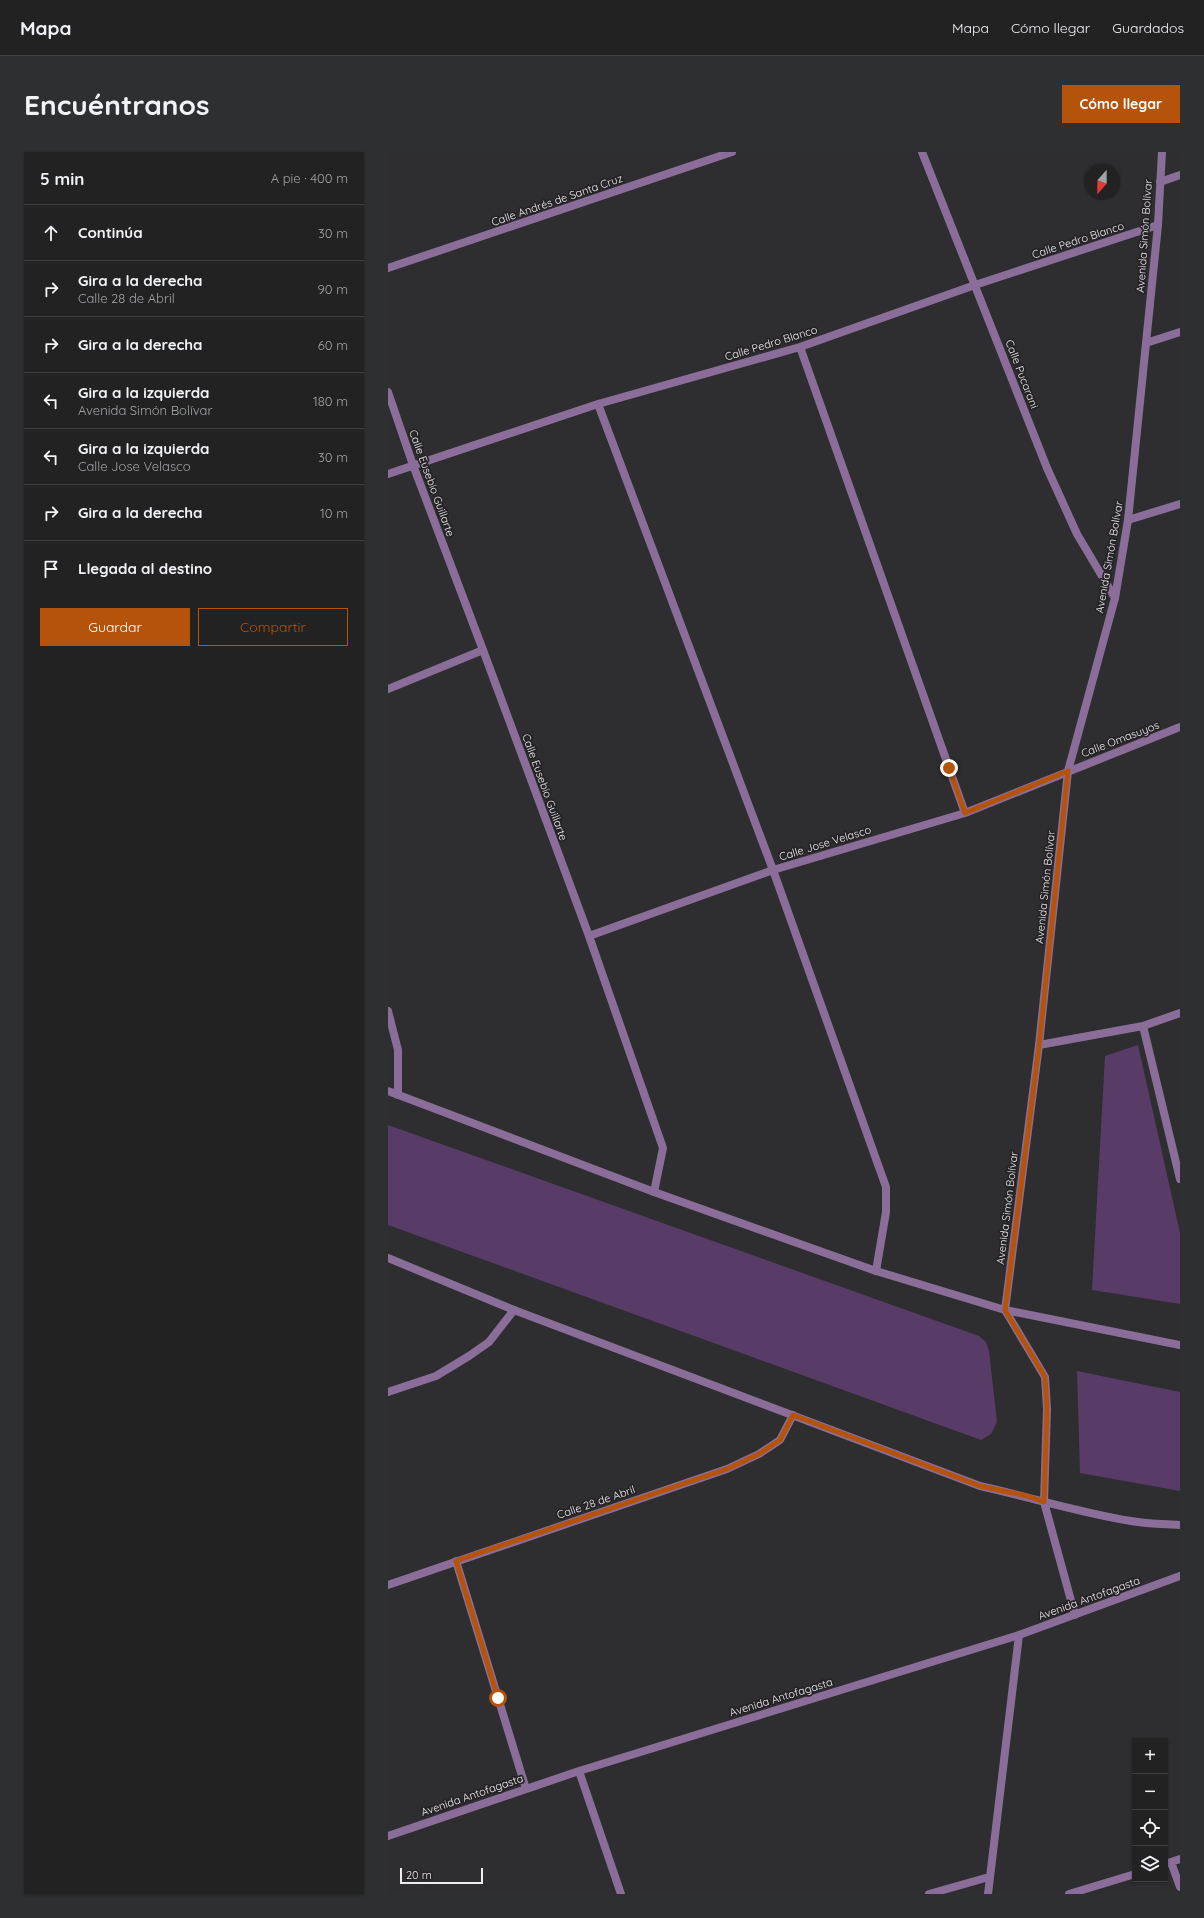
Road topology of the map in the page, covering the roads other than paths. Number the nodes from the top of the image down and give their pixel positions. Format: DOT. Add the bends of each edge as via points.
graph roads {
  1 [pos="732,152"];
  2 [pos="922,152"];
  3 [pos="1162,152"];
  4 [pos="1180,174"];
  5 [pos="1160,182"];
  6 [pos="1158,225"];
  7 [pos="388,268"];
  8 [pos="975,285"];
  9 [pos="1180,332"];
  10 [pos="1146,343"];
  11 [pos="800,347"];
  12 [pos="388,392"];
  13 [pos="598,404"];
  14 [pos="413,465"];
  15 [pos="388,474"];
  16 [pos="1180,504"];
  17 [pos="1128,520"];
  18 [pos="1115,598"];
  19 [pos="484,650"];
  20 [pos="388,689"];
  21 [pos="1180,727"];
  22 [pos="1068,771"];
  23 [pos="965,813"];
  24 [pos="773,870"];
  25 [pos="589,936"];
  26 [pos="388,1011"];
  27 [pos="1180,1013"];
  28 [pos="1143,1026"];
  29 [pos="1039,1046"];
  30 [pos="388,1092"];
  31 [pos="398,1095"];
  32 [pos="1180,1179"];
  33 [pos="654,1192"];
  34 [pos="388,1258"];
  35 [pos="876,1271"];
  36 [pos="514,1310"];
  37 [pos="1005,1310"];
  38 [pos="1180,1345"];
  39 [pos="388,1392"];
  40 [pos="793,1415"];
  41 [pos="1044,1502"];
  42 [pos="1180,1525"];
  43 [pos="456,1561"];
  44 [pos="1180,1576"];
  45 [pos="388,1585"];
  46 [pos="1075,1615"];
  47 [pos="1018,1635"];
  48 [pos="579,1771"];
  49 [pos="526,1789"];
  50 [pos="388,1836"];
  51 [pos="1180,1859"];
  52 [pos="1168,1863"];
  53 [pos="1132,1875"];
  54 [pos="989,1877"];
  55 [pos="1180,1887"];
  56 [pos="621,1894"];
  57 [pos="929,1894"];
  58 [pos="988,1894"];
  59 [pos="1070,1894"];
  1 -- 7 [label="street, Calle Andrés de Santa Cruz"];
  2 -- 8 [label="street, Calle Pucarani"];
  3 -- 5 [label="street, Avenida Simón Bolívar"];
  4 -- 5 [label="street"];
  5 -- 6 [label="street, Avenida Simón Bolívar"];
  6 -- 8 [label="street, Calle Pedro Blanco"];
  6 -- 10 [label="street, Avenida Simón Bolívar"];
  8 -- 11 [label="street, Calle Pedro Blanco"];
  8 -- 18 [label="street, Calle Pucarani" via="1047,468 1078,534"];
  9 -- 10 [label="street"];
  10 -- 17 [label="street, Avenida Simón Bolívar"];
  11 -- 13 [label="street, Calle Pedro Blanco"];
  11 -- 23 [label="street"];
  12 -- 14 [label="street, Calle Eusebio Guillarte"];
  13 -- 14 [label="street, Calle Pedro Blanco"];
  13 -- 24 [label="street"];
  14 -- 15 [label="street, Calle Pedro Blanco"];
  14 -- 19 [label="street, Calle Eusebio Guillarte"];
  16 -- 17 [label="street"];
  17 -- 18 [label="street, Avenida Simón Bolívar"];
  18 -- 22 [label="street, Avenida Simón Bolívar"];
  19 -- 20 [label="street"];
  19 -- 25 [label="street, Calle Eusebio Guillarte"];
  21 -- 22 [label="street, Calle Omasuyos"];
  22 -- 23 [label="street, Calle Jose Velasco"];
  22 -- 29 [label="street, Avenida Simón Bolívar"];
  23 -- 24 [label="street, Calle Jose Velasco"];
  24 -- 25 [label="street, Calle Jose Velasco"];
  24 -- 35 [label="street" via="886,1187 886,1212"];
  25 -- 33 [label="street, Calle Eusebio Guillarte" via="663,1148"];
  26 -- 31 [label="street" via="398,1050"];
  27 -- 28 [label="street"];
  28 -- 29 [label="street"];
  28 -- 32 [label="street"];
  29 -- 37 [label="street, Avenida Simón Bolívar"];
  30 -- 31 [label="street"];
  31 -- 33 [label="street"];
  33 -- 35 [label="street"];
  34 -- 36 [label="street"];
  35 -- 37 [label="street"];
  36 -- 39 [label="street" via="489,1342 469,1356 436,1376"];
  36 -- 40 [label="street"];
  37 -- 38 [label="street"];
  37 -- 41 [label="street" via="1045,1377 1047,1409"];
  40 -- 41 [label="street" via="980,1486"];
  40 -- 43 [label="street, Calle 28 de Abril" via="780,1440 759,1454 727,1469"];
  41 -- 42 [label="street" via="1132,1522"];
  41 -- 46 [label="street"];
  43 -- 45 [label="street, Calle 28 de Abril"];
  43 -- 49 [label="street"];
  44 -- 46 [label="street, Avenida Antofagasta"];
  46 -- 47 [label="street, Avenida Antofagasta"];
  47 -- 48 [label="street, Avenida Antofagasta"];
  47 -- 54 [label="street"];
  48 -- 49 [label="street, Avenida Antofagasta"];
  48 -- 56 [label="street"];
  49 -- 50 [label="street, Avenida Antofagasta"];
  51 -- 52 [label="street"];
  52 -- 55 [label="street"];
  53 -- 59 [label="street"];
  54 -- 57 [label="street"];
  54 -- 58 [label="street"];
}
